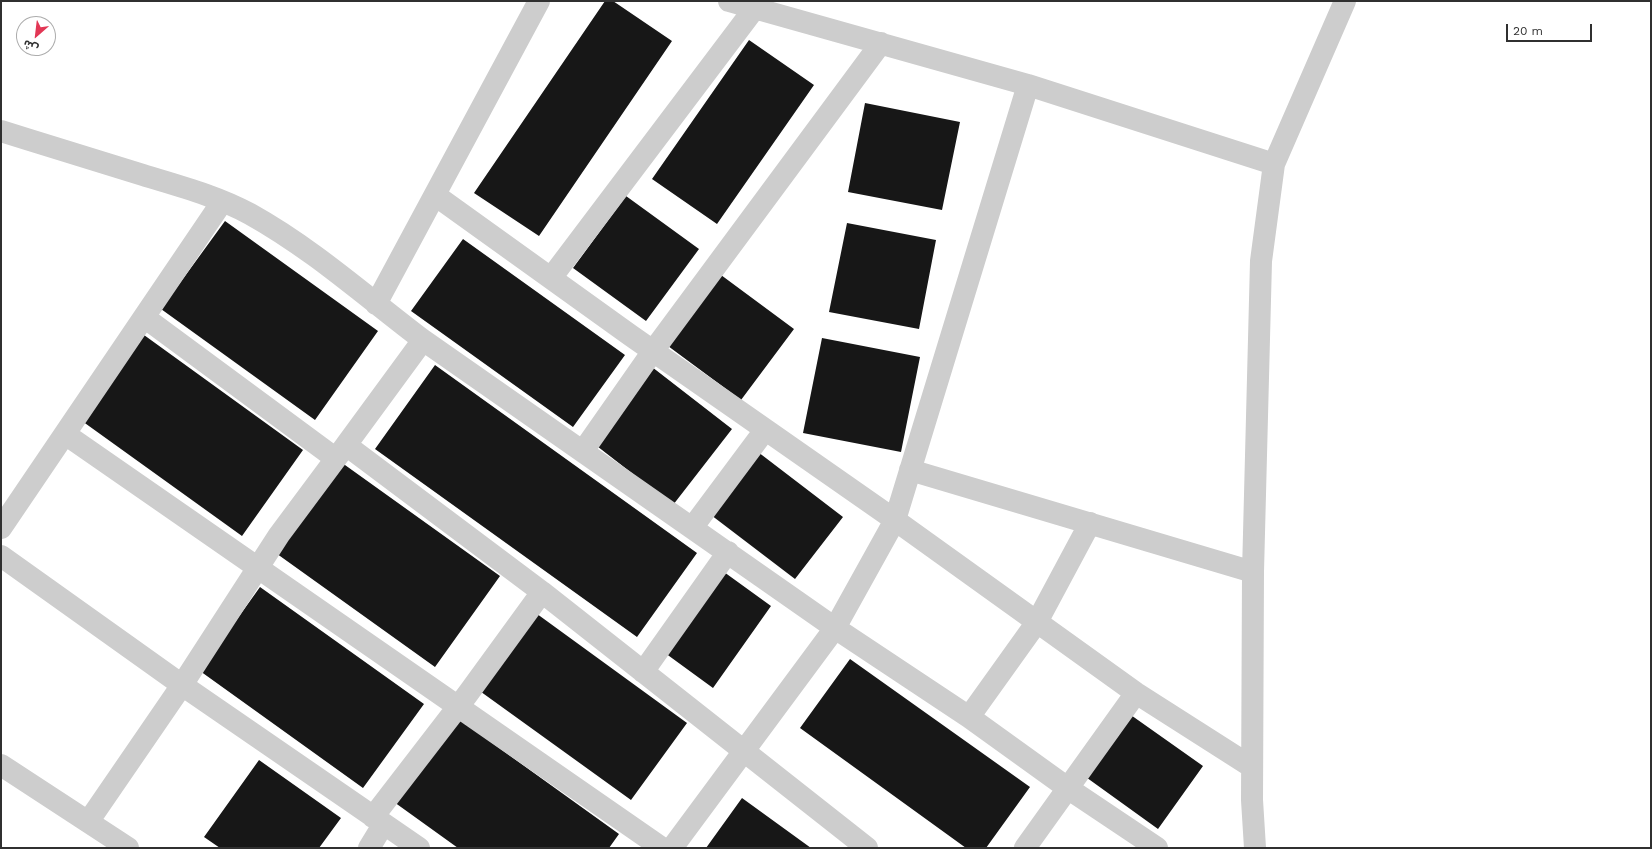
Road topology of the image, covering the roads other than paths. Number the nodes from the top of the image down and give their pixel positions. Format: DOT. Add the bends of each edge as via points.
graph roads {
  1 [pos="539,1"];
  2 [pos="728,1"];
  3 [pos="1345,1"];
  4 [pos="754,8"];
  5 [pos="881,43"];
  6 [pos="1028,85"];
  7 [pos="1,131"];
  8 [pos="1274,164"];
  9 [pos="434,195"];
  10 [pos="222,202"];
  11 [pos="551,278"];
  12 [pos="376,304"];
  13 [pos="144,317"];
  14 [pos="423,340"];
  15 [pos="653,351"];
  16 [pos="765,430"];
  17 [pos="65,434"];
  18 [pos="583,451"];
  19 [pos="340,452"];
  20 [pos="910,470"];
  21 [pos="895,520"];
  22 [pos="1090,523"];
  23 [pos="1,528"];
  24 [pos="692,528"];
  25 [pos="728,552"];
  26 [pos="1,556"];
  27 [pos="259,567"];
  28 [pos="1253,572"];
  29 [pos="542,592"];
  30 [pos="1037,622"];
  31 [pos="835,628"];
  32 [pos="644,672"];
  33 [pos="182,685"];
  34 [pos="1136,693"];
  35 [pos="458,707"];
  36 [pos="969,717"];
  37 [pos="744,752"];
  38 [pos="1,765"];
  39 [pos="1252,767"];
  40 [pos="1069,789"];
  41 [pos="378,821"];
  42 [pos="88,822"];
  43 [pos="859,846"];
  44 [pos="128,848"];
  45 [pos="369,848"];
  46 [pos="419,848"];
  47 [pos="662,848"];
  48 [pos="672,848"];
  49 [pos="1025,848"];
  50 [pos="1157,848"];
  51 [pos="1255,848"];
  1 -- 9 [label="street"];
  2 -- 4 [label="street"];
  3 -- 8 [label="street"];
  4 -- 5 [label="street"];
  4 -- 11 [label="street"];
  5 -- 6 [label="street"];
  5 -- 15 [label="street"];
  6 -- 8 [label="street"];
  6 -- 20 [label="street"];
  7 -- 10 [label="street" via="198,192"];
  8 -- 28 [label="street" via="1261,261"];
  9 -- 11 [label="street"];
  9 -- 12 [label="street"];
  10 -- 12 [label="street" via="248,213 288,236 349,280"];
  10 -- 13 [label="street"];
  11 -- 15 [label="street"];
  12 -- 14 [label="street"];
  13 -- 17 [label="street"];
  13 -- 19 [label="street"];
  14 -- 18 [label="street"];
  14 -- 19 [label="street"];
  15 -- 16 [label="street"];
  15 -- 18 [label="street"];
  16 -- 21 [label="street"];
  16 -- 24 [label="street"];
  17 -- 23 [label="street"];
  17 -- 27 [label="street"];
  18 -- 24 [label="street"];
  19 -- 27 [label="street" via="279,535"];
  19 -- 29 [label="street"];
  20 -- 21 [label="street"];
  20 -- 22 [label="street"];
  21 -- 30 [label="street"];
  21 -- 31 [label="street"];
  22 -- 28 [label="street"];
  22 -- 30 [label="street"];
  24 -- 25 [label="street"];
  25 -- 31 [label="street"];
  25 -- 32 [label="street"];
  26 -- 33 [label="street"];
  27 -- 33 [label="street"];
  27 -- 35 [label="street"];
  28 -- 39 [label="street"];
  29 -- 32 [label="street"];
  29 -- 35 [label="street"];
  30 -- 34 [label="street"];
  30 -- 36 [label="street"];
  31 -- 36 [label="street"];
  31 -- 37 [label="street"];
  32 -- 37 [label="street"];
  33 -- 41 [label="street"];
  33 -- 42 [label="street"];
  34 -- 39 [label="street"];
  34 -- 40 [label="street"];
  35 -- 41 [label="street"];
  35 -- 47 [label="street"];
  36 -- 40 [label="street"];
  37 -- 43 [label="street"];
  37 -- 48 [label="street"];
  38 -- 42 [label="street"];
  39 -- 51 [label="street"];
  40 -- 49 [label="street"];
  40 -- 50 [label="street"];
  41 -- 45 [label="street"];
  41 -- 46 [label="street"];
  42 -- 44 [label="street"];
}
